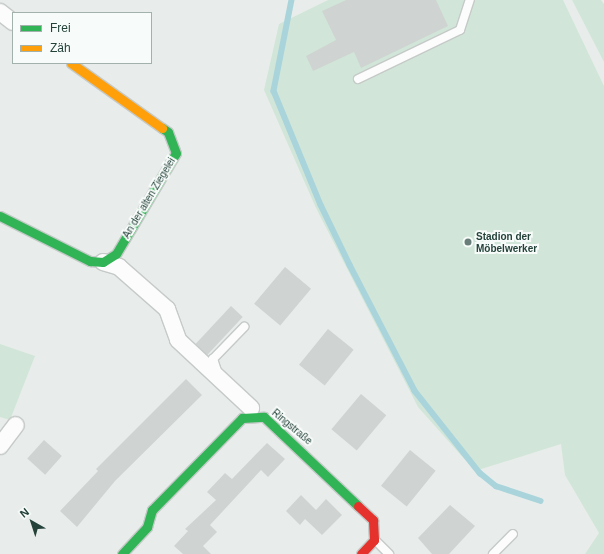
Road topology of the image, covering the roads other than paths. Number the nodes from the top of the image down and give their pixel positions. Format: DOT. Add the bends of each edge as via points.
graph roads {
  1 [pos="470,0"];
  2 [pos="0,12"];
  3 [pos="12,21"];
  4 [pos="72,64"];
  5 [pos="358,79"];
  6 [pos="0,216"];
  7 [pos="104,262"];
  8 [pos="244,327"];
  9 [pos="251,412"];
  10 [pos="16,425"];
  11 [pos="0,446"];
  12 [pos="513,534"];
  13 [pos="374,540"];
  14 [pos="122,554"];
  15 [pos="360,554"];
  16 [pos="389,554"];
  17 [pos="493,554"];
  1 -- 5 [label="lane" via="460,30"];
  2 -- 3 [label="street"];
  4 -- 7 [label="street, An der alten Ziegelei" via="168,132 176,153 116,254"];
  6 -- 7 [label="street" via="90,261"];
  7 -- 9 [label="street" via="119,268 167,308 178,340"];
  8 -- 9 [label="lane" via="213,359 214,368 251,402"];
  9 -- 13 [label="street, Ringstraße" via="264,417 373,520"];
  9 -- 14 [label="street" via="242,418 152,510 147,527"];
  10 -- 11 [label="street"];
  12 -- 17 [label="lane"];
  13 -- 15 [label="street"];
  13 -- 16 [label="lane"];
}
